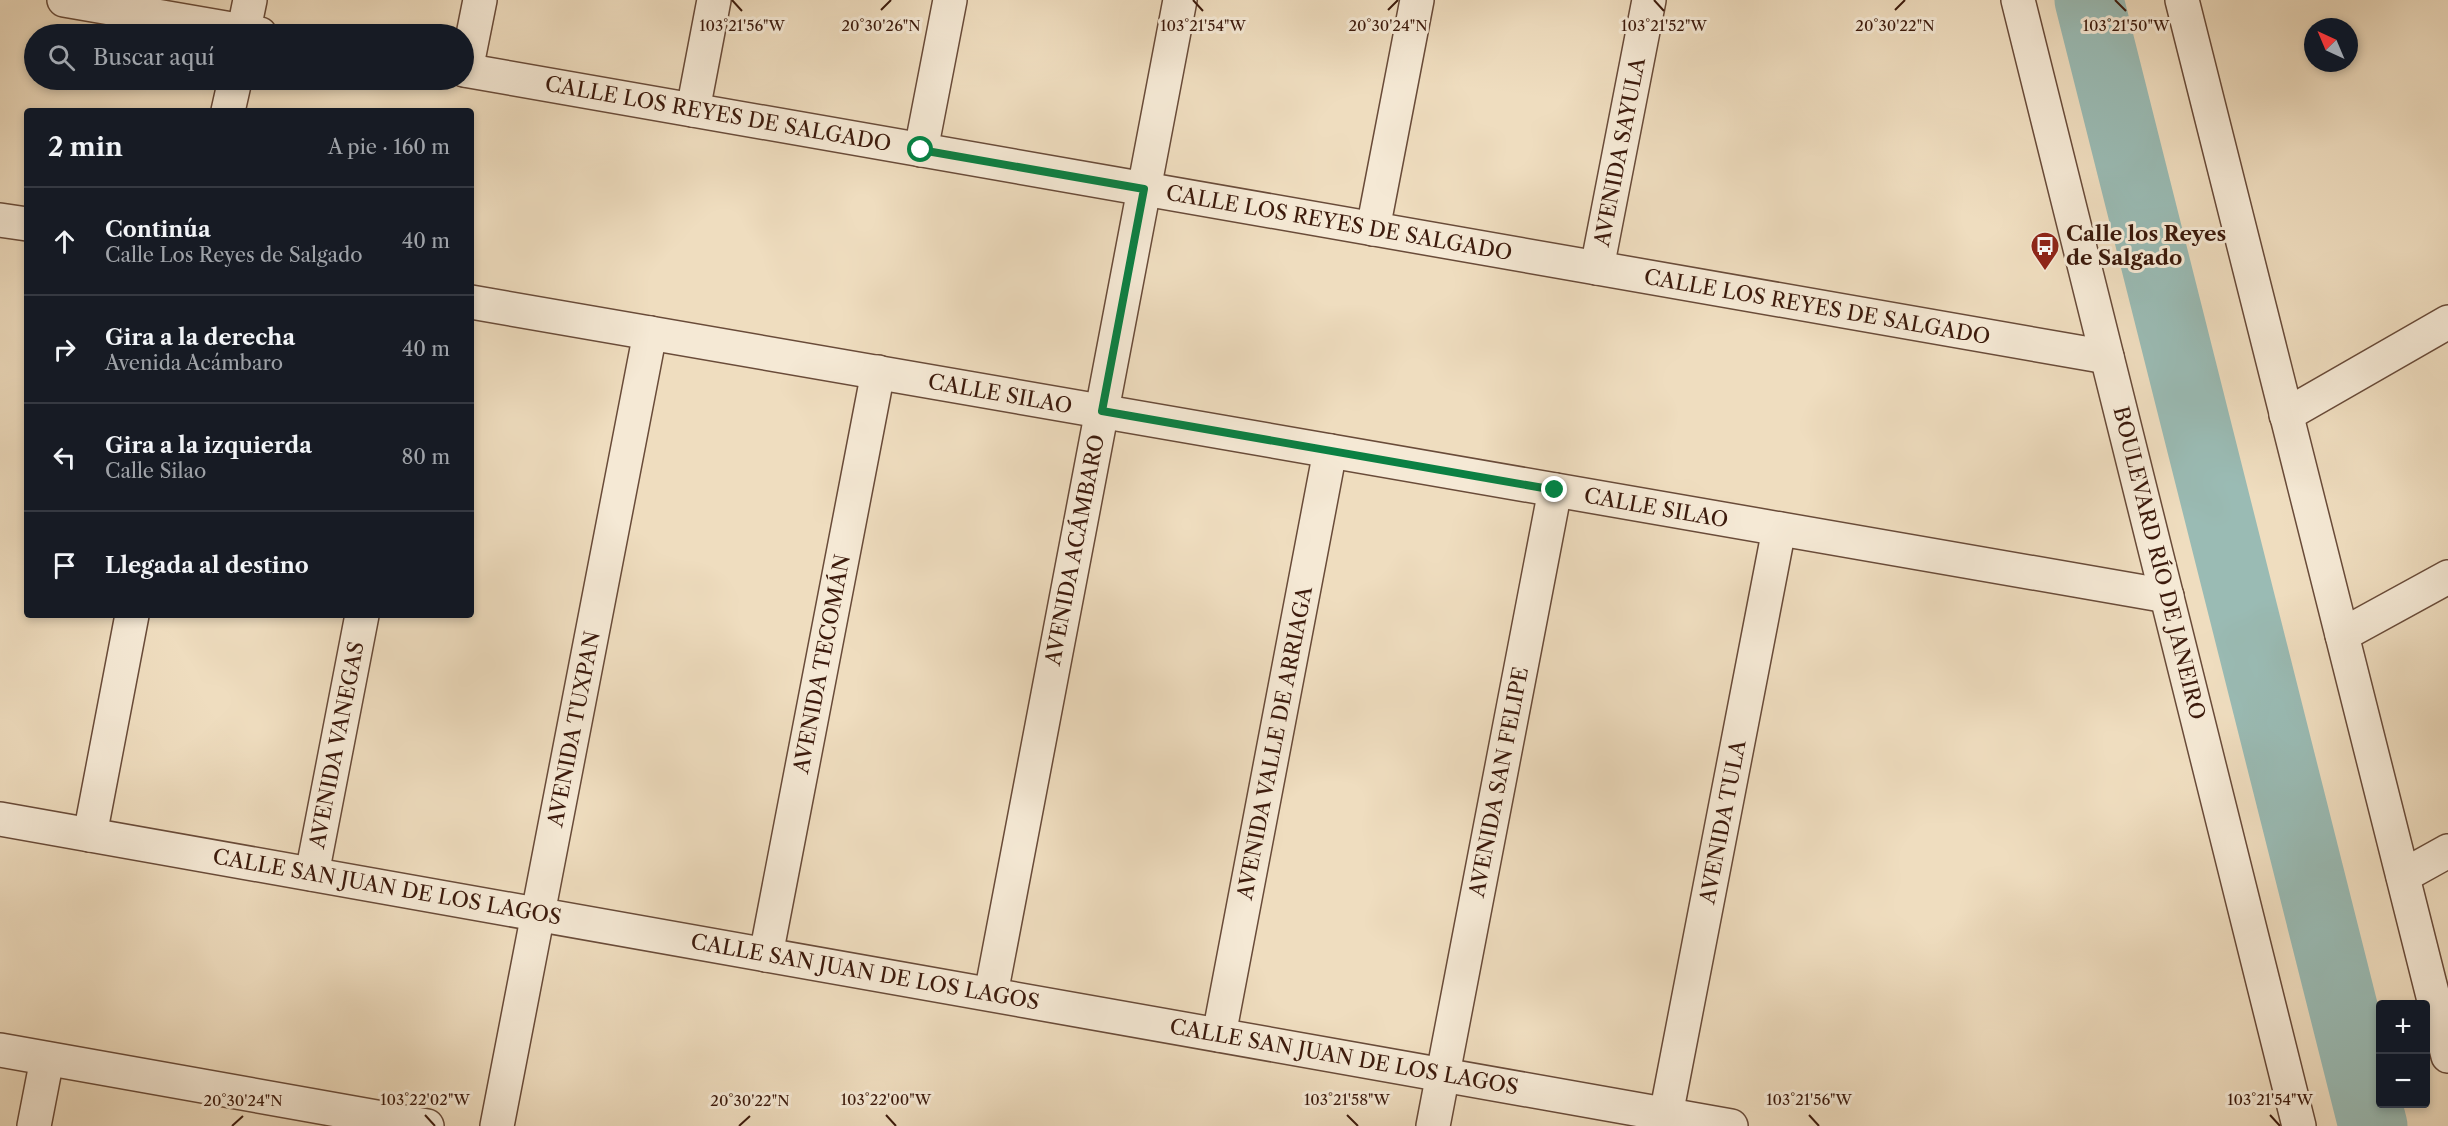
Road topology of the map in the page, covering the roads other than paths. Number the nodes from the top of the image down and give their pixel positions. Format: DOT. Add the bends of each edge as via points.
graph roads {
  1 [pos="64,0"];
  2 [pos="250,0"];
  3 [pos="480,0"];
  4 [pos="714,0"];
  5 [pos="950,0"];
  6 [pos="1180,0"];
  7 [pos="1417,0"];
  8 [pos="1649,0"];
  9 [pos="2018,0"];
  10 [pos="2182,0"];
  11 [pos="195,24"];
  12 [pos="249,24"];
  13 [pos="474,28"];
  14 [pos="474,72"];
  15 [pos="233,90"];
  16 [pos="229,108"];
  17 [pos="693,110"];
  18 [pos="921,150"];
  19 [pos="1144,189"];
  20 [pos="0,220"];
  21 [pos="24,224"];
  22 [pos="1373,229"];
  23 [pos="1597,268"];
  24 [pos="474,303"];
  25 [pos="2448,322"];
  26 [pos="650,333"];
  27 [pos="2108,357"];
  28 [pos="878,372"];
  29 [pos="1102,411"];
  30 [pos="2286,416"];
  31 [pos="1330,451"];
  32 [pos="1555,490"];
  33 [pos="1779,529"];
  34 [pos="2448,577"];
  35 [pos="2167,597"];
  36 [pos="131,618"];
  37 [pos="361,618"];
  38 [pos="2342,635"];
  39 [pos="0,819"];
  40 [pos="90,835"];
  41 [pos="2448,851"];
  42 [pos="312,874"];
  43 [pos="2403,876"];
  44 [pos="538,914"];
  45 [pos="766,955"];
  46 [pos="991,994"];
  47 [pos="1219,1035"];
  48 [pos="0,1050"];
  49 [pos="2448,1056"];
  50 [pos="47,1059"];
  51 [pos="1443,1075"];
  52 [pos="266,1112"];
  53 [pos="1666,1115"];
  54 [pos="34,1126"];
  55 [pos="427,1126"];
  56 [pos="497,1126"];
  57 [pos="1433,1126"];
  58 [pos="1731,1126"];
  59 [pos="2299,1126"];
  1 -- 11 [label="street"];
  2 -- 12 [label="street"];
  3 -- 13 [label="street"];
  4 -- 17 [label="street"];
  5 -- 18 [label="street"];
  6 -- 19 [label="street, AVENIDA ACÁMBARO"];
  7 -- 22 [label="street"];
  8 -- 23 [label="street, AVENIDA SAYULA"];
  9 -- 27 [label="street, BOULEVARD RÍO DE JANEIRO"];
  10 -- 30 [label="street"];
  14 -- 17 [label="street, CALLE LOS REYES DE SALGADO"];
  15 -- 16 [label="street"];
  17 -- 18 [label="street, CALLE LOS REYES DE SALGADO"];
  18 -- 19 [label="street, CALLE LOS REYES DE SALGADO"];
  19 -- 22 [label="street, CALLE LOS REYES DE SALGADO"];
  19 -- 29 [label="street, AVENIDA ACÁMBARO"];
  20 -- 21 [label="street"];
  22 -- 23 [label="street, CALLE LOS REYES DE SALGADO"];
  23 -- 27 [label="street, CALLE LOS REYES DE SALGADO"];
  24 -- 26 [label="street, CALLE SILAO"];
  25 -- 30 [label="street"];
  26 -- 28 [label="street, CALLE SILAO"];
  26 -- 44 [label="street, AVENIDA TUXPAN"];
  27 -- 35 [label="street, BOULEVARD RÍO DE JANEIRO"];
  28 -- 29 [label="street, CALLE SILAO"];
  28 -- 45 [label="street, AVENIDA TECOMÁN"];
  29 -- 31 [label="street, CALLE SILAO"];
  29 -- 46 [label="street, AVENIDA ACÁMBARO"];
  30 -- 38 [label="street"];
  31 -- 32 [label="street, CALLE SILAO"];
  31 -- 47 [label="street, AVENIDA VALLE DE ARRIAGA"];
  32 -- 33 [label="street, CALLE SILAO"];
  32 -- 51 [label="street, AVENIDA SAN FELIPE"];
  33 -- 35 [label="street, CALLE SILAO"];
  33 -- 53 [label="street, AVENIDA TULA"];
  34 -- 38 [label="street"];
  35 -- 59 [label="street, BOULEVARD RÍO DE JANEIRO"];
  36 -- 40 [label="street"];
  37 -- 42 [label="street, AVENIDA VANEGAS"];
  38 -- 43 [label="street"];
  39 -- 40 [label="street, CALLE SAN JUAN DE LOS LAGOS"];
  40 -- 42 [label="street, CALLE SAN JUAN DE LOS LAGOS"];
  41 -- 43 [label="street"];
  42 -- 44 [label="street, CALLE SAN JUAN DE LOS LAGOS"];
  43 -- 49 [label="street"];
  44 -- 45 [label="street, CALLE SAN JUAN DE LOS LAGOS"];
  44 -- 56 [label="street, AVENIDA TUXPAN"];
  45 -- 46 [label="street, CALLE SAN JUAN DE LOS LAGOS"];
  46 -- 47 [label="street, CALLE SAN JUAN DE LOS LAGOS"];
  47 -- 51 [label="street, CALLE SAN JUAN DE LOS LAGOS"];
  48 -- 50 [label="street"];
  50 -- 52 [label="street"];
  50 -- 54 [label="street"];
  51 -- 53 [label="street, CALLE SAN JUAN DE LOS LAGOS"];
  51 -- 57 [label="street, AVENIDA SAN FELIPE"];
  52 -- 55 [label="street"];
  53 -- 58 [label="street, CALLE SAN JUAN DE LOS LAGOS"];
}
